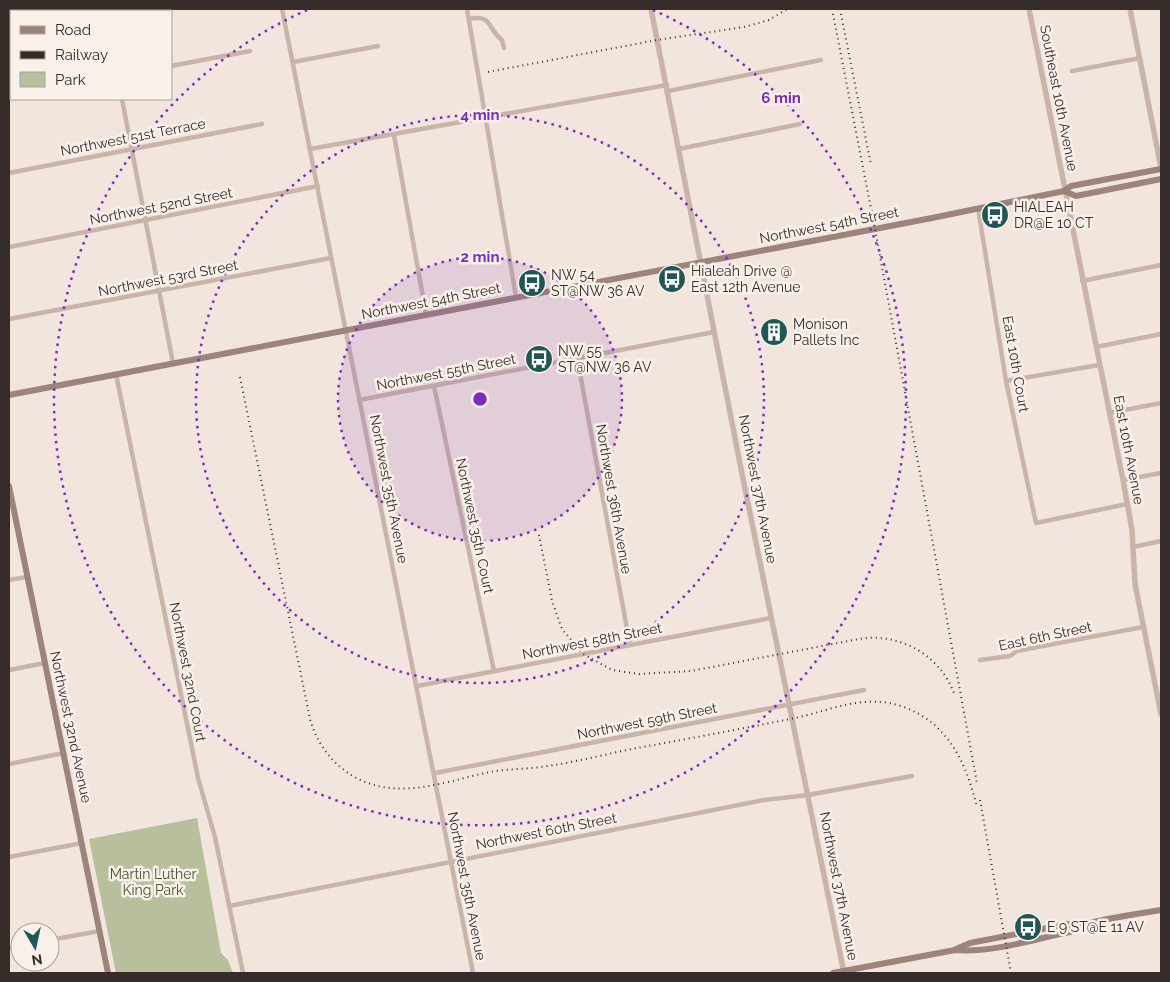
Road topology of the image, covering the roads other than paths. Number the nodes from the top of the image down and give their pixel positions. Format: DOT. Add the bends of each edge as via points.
graph roads {
  1 [pos="282,9"];
  2 [pos="467,9"];
  3 [pos="652,9"];
  4 [pos="1029,9"];
  5 [pos="1130,9"];
  6 [pos="469,19"];
  7 [pos="378,46"];
  8 [pos="504,48"];
  9 [pos="250,51"];
  10 [pos="1140,58"];
  11 [pos="821,60"];
  12 [pos="293,62"];
  13 [pos="172,66"];
  14 [pos="1072,71"];
  15 [pos="667,88"];
  16 [pos="122,100"];
  17 [pos="487,117"];
  18 [pos="262,124"];
  19 [pos="800,124"];
  20 [pos="394,134"];
  21 [pos="132,149"];
  22 [pos="310,149"];
  23 [pos="679,149"];
  24 [pos="1161,168"];
  25 [pos="9,173"];
  26 [pos="1161,179"];
  27 [pos="318,186"];
  28 [pos="1064,191"];
  29 [pos="978,208"];
  30 [pos="144,220"];
  31 [pos="9,247"];
  32 [pos="331,258"];
  33 [pos="701,263"];
  34 [pos="1161,265"];
  35 [pos="1082,281"];
  36 [pos="159,291"];
  37 [pos="516,297"];
  38 [pos="426,314"];
  39 [pos="9,319"];
  40 [pos="346,330"];
  41 [pos="714,332"];
  42 [pos="1161,334"];
  43 [pos="1096,347"];
  44 [pos="577,357"];
  45 [pos="173,363"];
  46 [pos="1099,365"];
  47 [pos="116,374"];
  48 [pos="1006,381"];
  49 [pos="434,386"];
  50 [pos="9,395"];
  51 [pos="360,400"];
  52 [pos="1161,403"];
  53 [pos="1109,414"];
  54 [pos="1161,472"];
  55 [pos="1123,480"];
  56 [pos="9,487"];
  57 [pos="1127,504"];
  58 [pos="1161,541"];
  59 [pos="1133,547"];
  60 [pos="27,577"];
  61 [pos="9,580"];
  62 [pos="771,618"];
  63 [pos="1143,627"];
  64 [pos="630,645"];
  65 [pos="980,660"];
  66 [pos="45,662"];
  67 [pos="9,670"];
  68 [pos="494,671"];
  69 [pos="417,686"];
  70 [pos="864,690"];
  71 [pos="788,705"];
  72 [pos="1161,714"];
  73 [pos="64,753"];
  74 [pos="9,764"];
  75 [pos="435,773"];
  76 [pos="912,776"];
  77 [pos="808,795"];
  78 [pos="82,843"];
  79 [pos="9,857"];
  80 [pos="450,861"];
  81 [pos="229,906"];
  82 [pos="1161,910"];
  83 [pos="1074,927"];
  84 [pos="100,931"];
  85 [pos="60,938"];
  86 [pos="955,950"];
  87 [pos="843,972"];
  88 [pos="108,973"];
  89 [pos="243,973"];
  90 [pos="473,973"];
  91 [pos="833,973"];
  1 -- 12 [label="street, Northwest 35th Avenue"];
  2 -- 6 [label="street"];
  3 -- 15 [label="street, Northwest 37th Avenue"];
  4 -- 28 [label="street, Southeast 10th Avenue"];
  5 -- 10 [label="street"];
  6 -- 8 [label="street" via="482,17 489,21"];
  6 -- 17 [label="street"];
  7 -- 12 [label="street"];
  9 -- 13 [label="street"];
  10 -- 14 [label="street"];
  10 -- 24 [label="street"];
  11 -- 15 [label="street"];
  12 -- 22 [label="street, Northwest 35th Avenue"];
  15 -- 17 [label="street"];
  15 -- 23 [label="street, Northwest 37th Avenue"];
  16 -- 21 [label="street"];
  17 -- 20 [label="street"];
  17 -- 37 [label="street"];
  18 -- 21 [label="street, Northwest 51st Terrace"];
  19 -- 23 [label="street"];
  20 -- 22 [label="street"];
  20 -- 38 [label="street"];
  21 -- 25 [label="street, Northwest 51st Terrace"];
  21 -- 30 [label="street"];
  22 -- 27 [label="street, Northwest 35th Avenue"];
  23 -- 33 [label="street, Northwest 37th Avenue"];
  24 -- 28 [label="main road, Northwest 54th Street" via="1071,186"];
  26 -- 28 [label="main road, Northwest 54th Street" via="1076,196"];
  27 -- 30 [label="street, Northwest 52nd Street"];
  27 -- 32 [label="street, Northwest 35th Avenue"];
  28 -- 29 [label="main road, Northwest 54th Street"];
  28 -- 35 [label="street, East 10th Avenue"];
  29 -- 33 [label="main road, Northwest 54th Street"];
  29 -- 48 [label="street, East 10th Court"];
  30 -- 31 [label="street, Northwest 52nd Street"];
  30 -- 36 [label="street"];
  32 -- 36 [label="street, Northwest 53rd Street"];
  32 -- 40 [label="street, Northwest 35th Avenue"];
  33 -- 37 [label="main road, Northwest 54th Street"];
  33 -- 41 [label="street, Northwest 37th Avenue"];
  34 -- 35 [label="street"];
  35 -- 43 [label="street, East 10th Avenue"];
  36 -- 39 [label="street, Northwest 53rd Street"];
  36 -- 45 [label="street"];
  37 -- 38 [label="main road, Northwest 54th Street"];
  38 -- 40 [label="main road, Northwest 54th Street"];
  40 -- 45 [label="main road, Northwest 54th Street"];
  40 -- 51 [label="street, Northwest 35th Avenue"];
  41 -- 44 [label="street, Northwest 55th Street"];
  41 -- 62 [label="street, Northwest 37th Avenue"];
  42 -- 43 [label="street"];
  43 -- 46 [label="street, East 10th Avenue"];
  44 -- 49 [label="street, Northwest 55th Street"];
  44 -- 64 [label="street, Northwest 36th Avenue"];
  45 -- 47 [label="main road, Northwest 54th Street"];
  46 -- 48 [label="street"];
  46 -- 53 [label="street, East 10th Avenue"];
  47 -- 50 [label="main road, Northwest 54th Street"];
  47 -- 81 [label="street, Northwest 32nd Court" via="197,771"];
  48 -- 57 [label="street, East 10th Court" via="1036,523"];
  49 -- 51 [label="street, Northwest 55th Street"];
  49 -- 68 [label="street, Northwest 35th Court"];
  51 -- 69 [label="street, Northwest 35th Avenue"];
  52 -- 53 [label="street"];
  53 -- 55 [label="street, East 10th Avenue"];
  54 -- 55 [label="street"];
  55 -- 57 [label="street, East 10th Avenue"];
  56 -- 60 [label="main road, Northwest 32nd Avenue"];
  57 -- 59 [label="street, East 10th Avenue"];
  58 -- 59 [label="street"];
  59 -- 63 [label="street, East 10th Avenue"];
  60 -- 61 [label="street"];
  60 -- 66 [label="main road, Northwest 32nd Avenue"];
  62 -- 64 [label="street, Northwest 58th Street"];
  62 -- 71 [label="street, Northwest 37th Avenue"];
  63 -- 65 [label="street, East 6th Street"];
  63 -- 72 [label="street, East 10th Avenue"];
  64 -- 68 [label="street, Northwest 58th Street"];
  66 -- 67 [label="street"];
  66 -- 73 [label="main road, Northwest 32nd Avenue"];
  68 -- 69 [label="street, Northwest 58th Street"];
  69 -- 75 [label="street, Northwest 35th Avenue"];
  70 -- 71 [label="street, Northwest 59th Street"];
  71 -- 75 [label="street, Northwest 59th Street"];
  71 -- 77 [label="street, Northwest 37th Avenue"];
  73 -- 74 [label="street"];
  73 -- 78 [label="main road, Northwest 32nd Avenue"];
  75 -- 80 [label="street, Northwest 35th Avenue"];
  76 -- 77 [label="street, Northwest 60th Street"];
  77 -- 80 [label="street, Northwest 60th Street" via="764,800"];
  77 -- 87 [label="street, Northwest 37th Avenue"];
  78 -- 79 [label="street"];
  78 -- 84 [label="main road, Northwest 32nd Avenue"];
  80 -- 81 [label="street, Northwest 60th Street"];
  80 -- 90 [label="street, Northwest 35th Avenue"];
  81 -- 89 [label="street, Northwest 32nd Court"];
  82 -- 83 [label="main road"];
  83 -- 86 [label="main road" via="1068,924 970,943"];
  83 -- 86 [label="main road" via="1070,932 1003,946"];
  84 -- 85 [label="street"];
  84 -- 88 [label="main road, Northwest 32nd Avenue"];
  86 -- 87 [label="main road"];
  87 -- 91 [label="main road"];
}
